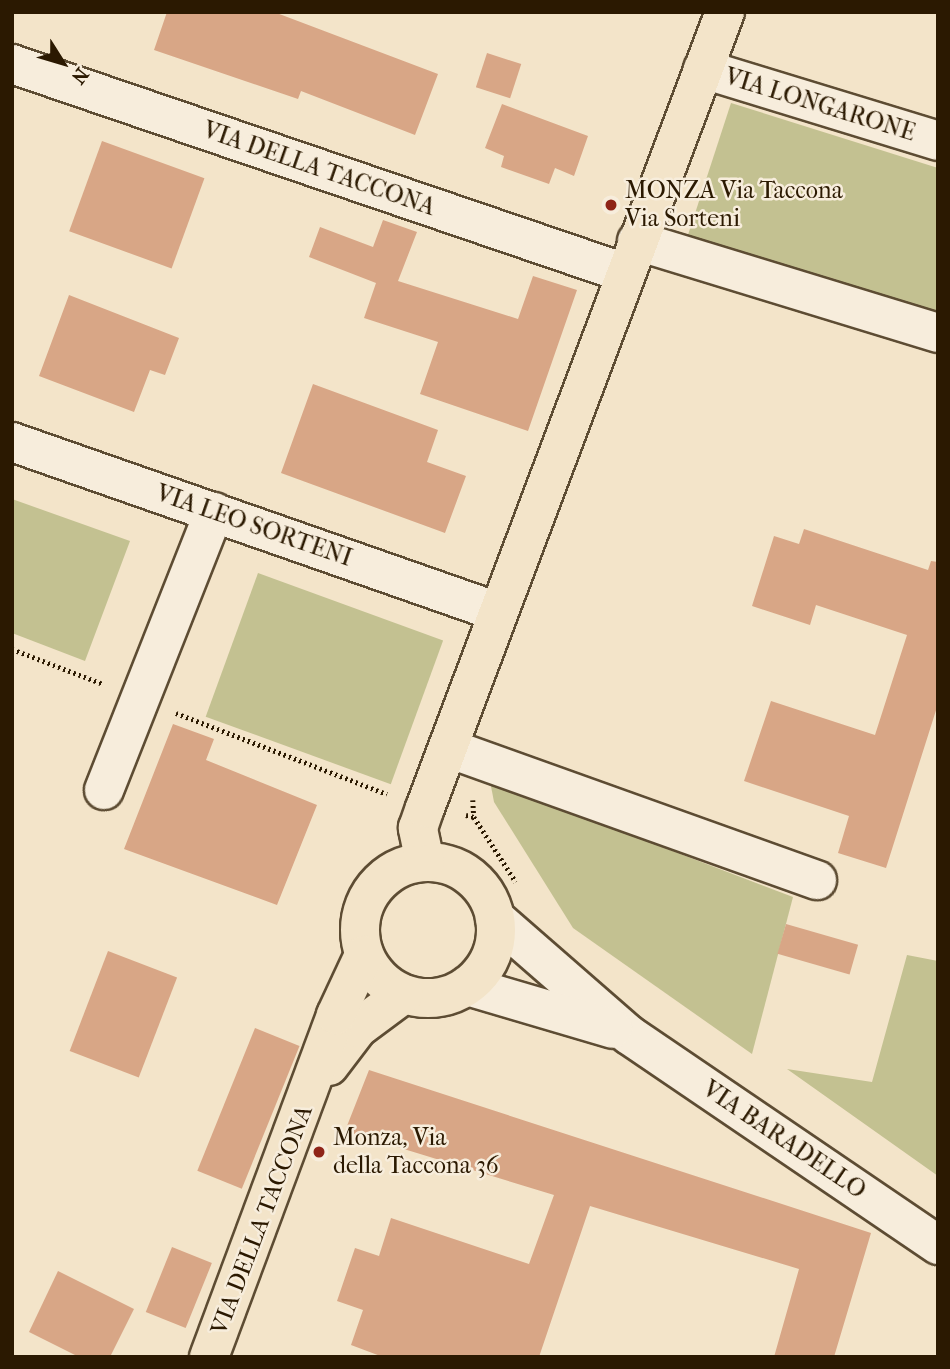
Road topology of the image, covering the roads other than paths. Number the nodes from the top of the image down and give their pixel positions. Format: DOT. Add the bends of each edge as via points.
graph roads {
  1 [pos="725,12"];
  2 [pos="12,64"];
  3 [pos="703,69"];
  4 [pos="938,141"];
  5 [pos="631,257"];
  6 [pos="938,333"];
  7 [pos="12,442"];
  8 [pos="214,512"];
  9 [pos="495,611"];
  10 [pos="448,748"];
  11 [pos="104,790"];
  12 [pos="425,862"];
  13 [pos="817,880"];
  14 [pos="495,918"];
  15 [pos="364,955"];
  16 [pos="467,986"];
  17 [pos="404,994"];
  18 [pos="629,1035"];
  19 [pos="314,1084"];
  20 [pos="938,1245"];
  21 [pos="209,1357"];
  1 -- 3 [label="main road"];
  2 -- 5 [label="street, VIA DELLA TACCONA"];
  3 -- 4 [label="street, VIA LONGARONE"];
  3 -- 5 [label="main road"];
  5 -- 6 [label="street, VIA DELLA TACCONA"];
  5 -- 9 [label="main road"];
  7 -- 8 [label="street, VIA LEO SORTENI"];
  8 -- 9 [label="street, VIA LEO SORTENI"];
  8 -- 11 [label="street"];
  9 -- 10 [label="main road"];
  10 -- 12 [label="main road" via="418,828"];
  10 -- 13 [label="street"];
  12 -- 14 [label="main road" via="463,871 490,899"];
  12 -- 15 [label="main road, VIA DELLA TACCONA" via="385,876 370,892 359,934"];
  14 -- 16 [label="main road" via="491,956"];
  14 -- 18 [label="street, VIA BARADELLO"];
  15 -- 17 [label="main road" via="373,972"];
  15 -- 19 [label="main road, VIA DELLA TACCONA" via="336,1014"];
  16 -- 17 [label="main road" via="447,996"];
  16 -- 18 [label="street, VIA BARADELLO"];
  17 -- 19 [label="main road, VIA DELLA TACCONA" via="358,1028"];
  18 -- 20 [label="street, VIA BARADELLO"];
  19 -- 21 [label="main road, VIA DELLA TACCONA"];
}
